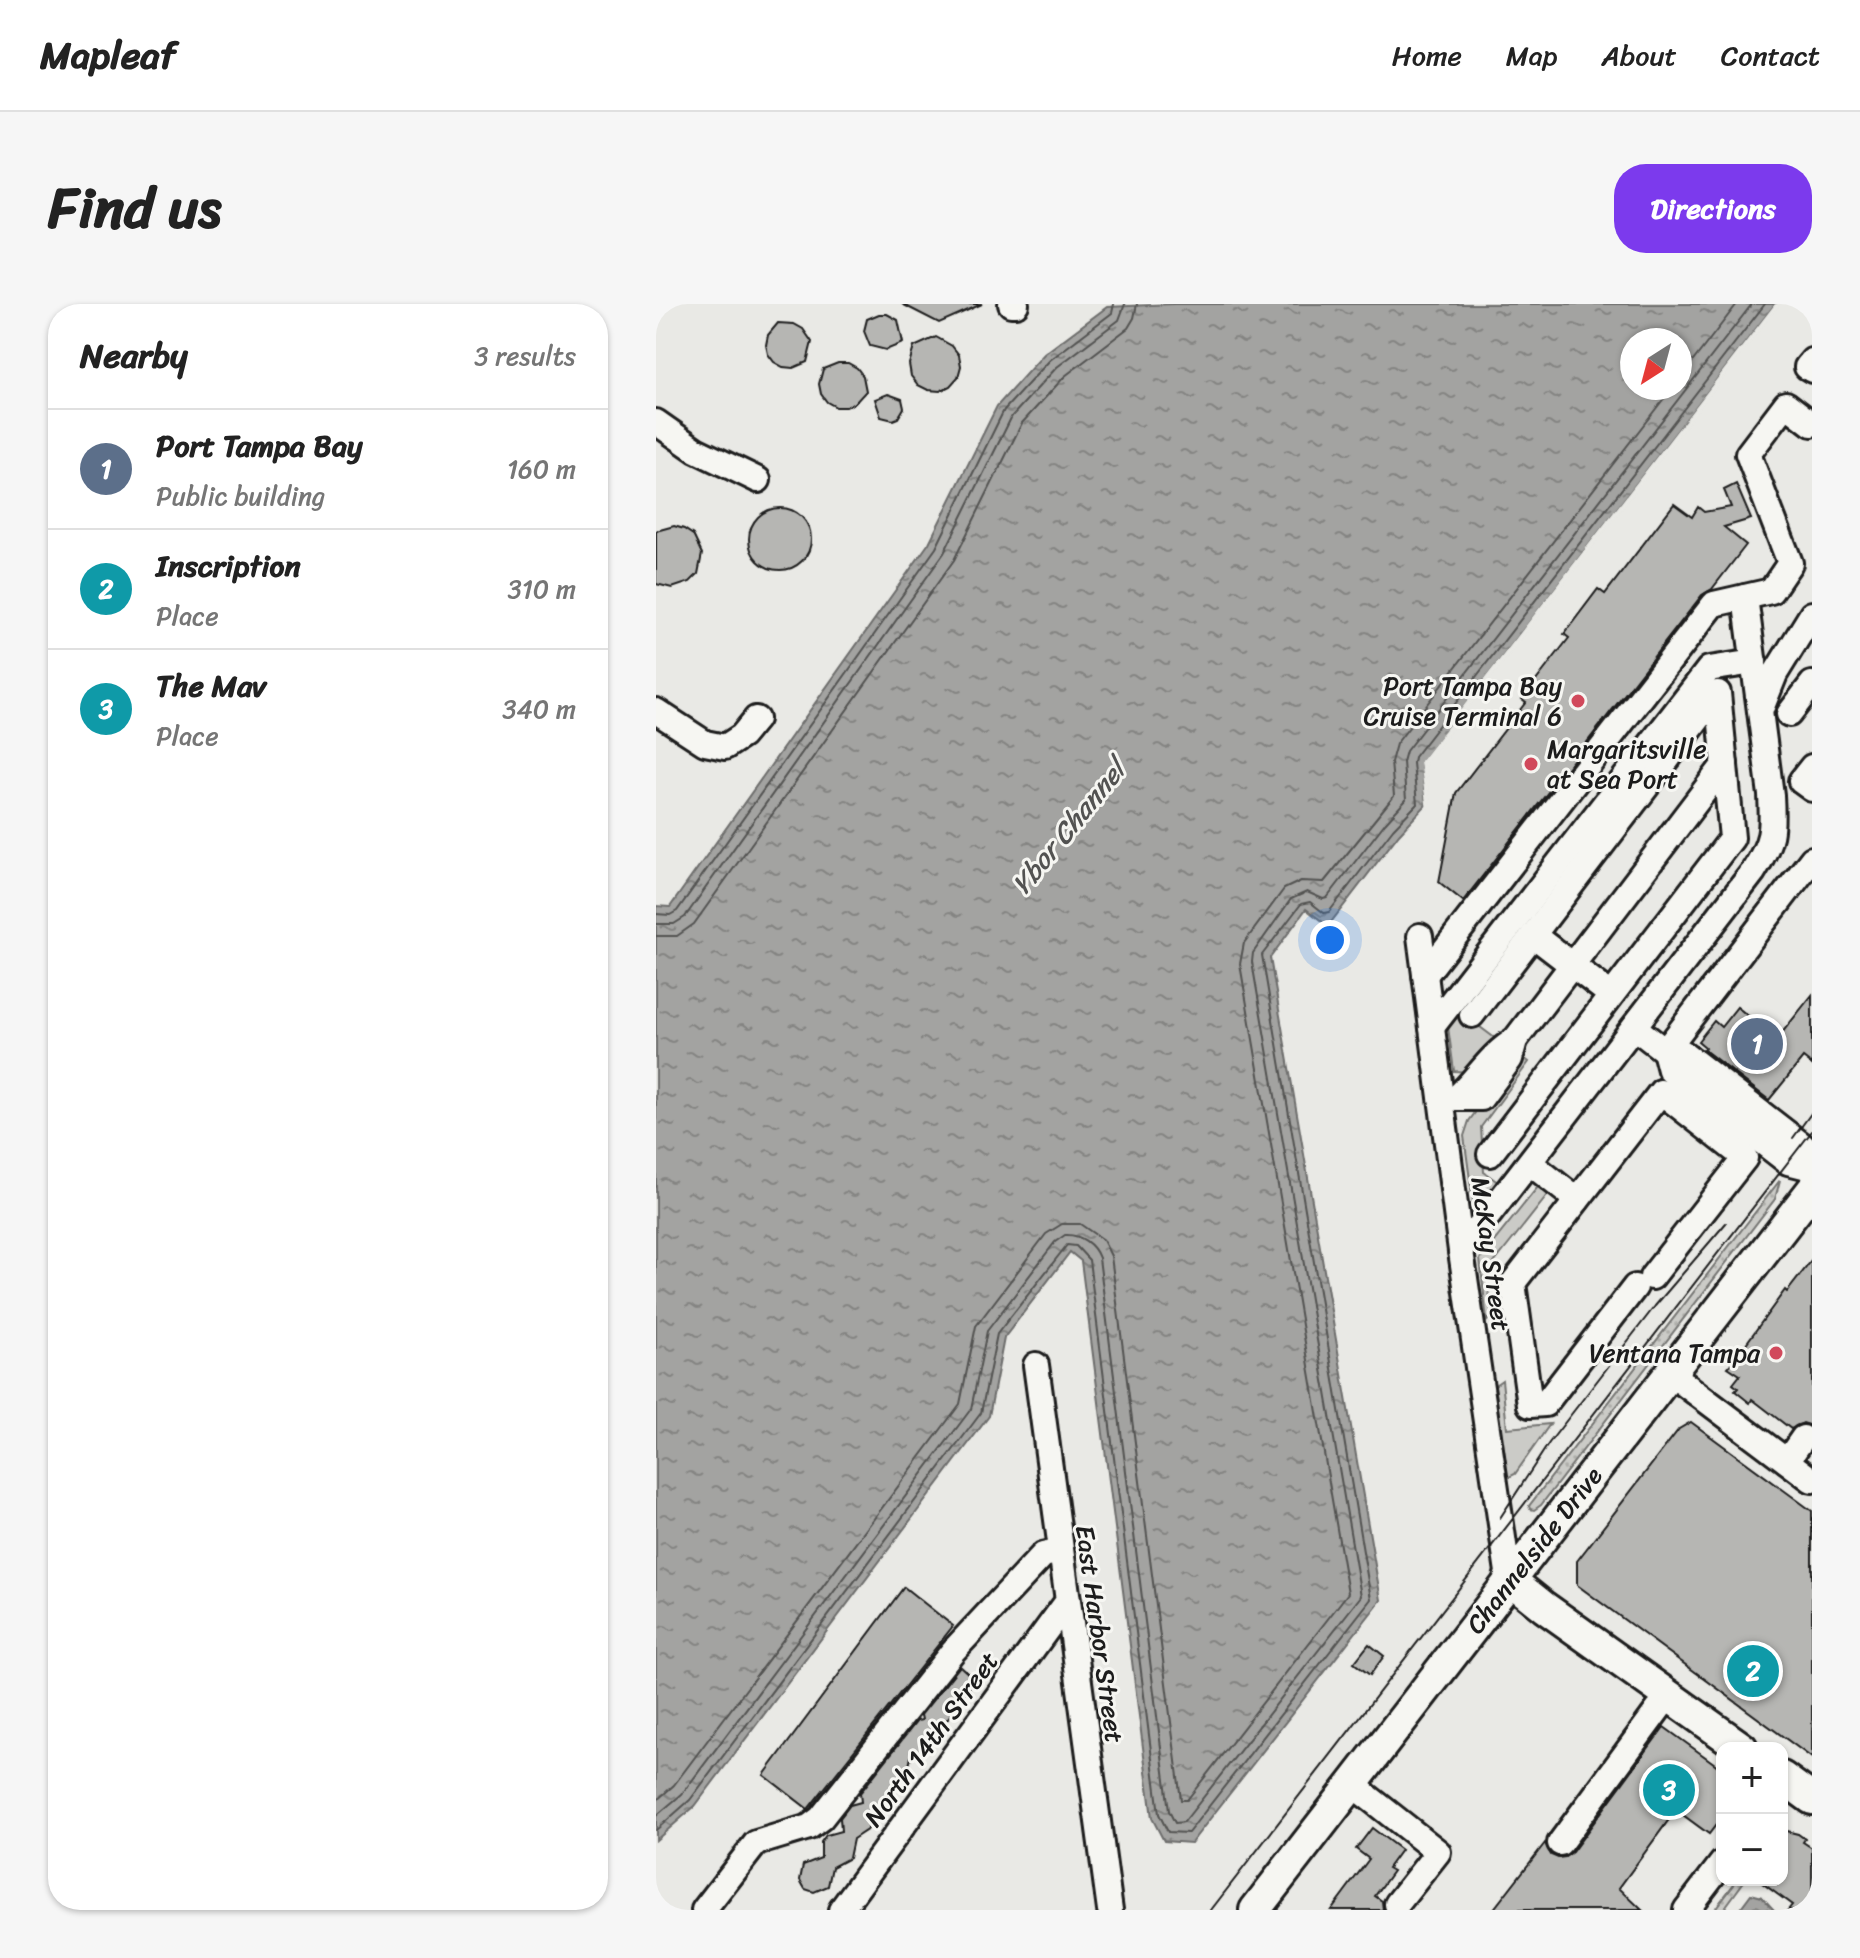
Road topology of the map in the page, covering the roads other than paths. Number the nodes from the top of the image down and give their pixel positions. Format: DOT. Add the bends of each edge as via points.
graph roads {
  1 [pos="1812,361"];
  2 [pos="1812,370"];
  3 [pos="656,422"];
  4 [pos="1812,424"];
  5 [pos="758,480"];
  6 [pos="1745,597"];
  7 [pos="1812,614"];
  8 [pos="1754,662"];
  9 [pos="1812,684"];
  10 [pos="656,711"];
  11 [pos="1760,711"];
  12 [pos="1789,714"];
  13 [pos="756,719"];
  14 [pos="1725,764"];
  15 [pos="1808,779"];
  16 [pos="1770,785"];
  17 [pos="1812,859"];
  18 [pos="1533,935"];
  19 [pos="1420,936"];
  20 [pos="1572,965"];
  21 [pos="1425,975"];
  22 [pos="1611,995"];
  23 [pos="1472,1015"];
  24 [pos="1432,1027"];
  25 [pos="1634,1027"];
  26 [pos="1665,1051"];
  27 [pos="1449,1099"];
  28 [pos="1490,1154"];
  29 [pos="1812,1156"];
  30 [pos="1530,1163"];
  31 [pos="1812,1168"];
  32 [pos="1812,1190"];
  33 [pos="1577,1200"];
  34 [pos="1461,1251"];
  35 [pos="1036,1365"];
  36 [pos="1671,1374"];
  37 [pos="1803,1438"];
  38 [pos="1787,1461"];
  39 [pos="1812,1480"];
  40 [pos="1061,1551"];
  41 [pos="1509,1579"];
  42 [pos="1067,1602"];
  43 [pos="1668,1696"];
  44 [pos="1733,1742"];
  45 [pos="1788,1784"];
  46 [pos="1353,1785"];
  47 [pos="1812,1799"];
  48 [pos="1560,1843"];
  49 [pos="1716,1871"];
  50 [pos="1397,1904"];
  51 [pos="704,1910"];
  52 [pos="841,1910"];
  53 [pos="1110,1910"];
  54 [pos="1255,1910"];
  55 [pos="1686,1910"];
  1 -- 2 [label="street" via="1807,367"];
  3 -- 5 [label="street" via="696,450"];
  4 -- 6 [label="street" via="1786,404 1748,454 1790,563 1771,591"];
  6 -- 8 [label="street"];
  6 -- 21 [label="street" via="1714,604"];
  7 -- 11 [label="street" via="1775,674"];
  8 -- 11 [label="street"];
  8 -- 24 [label="street" via="1709,669"];
  9 -- 12 [label="street"];
  10 -- 13 [label="street" via="705,743 725,747"];
  11 -- 16 [label="street"];
  14 -- 18 [label="street" via="1718,693"];
  14 -- 20 [label="street"];
  14 -- 22 [label="street" via="1732,838"];
  15 -- 16 [label="street"];
  16 -- 25 [label="street" via="1773,824 1768,848"];
  17 -- 26 [label="street"];
  18 -- 20 [label="street"];
  18 -- 23 [label="street"];
  19 -- 21 [label="street, McKay Street"];
  20 -- 22 [label="street"];
  20 -- 27 [label="street" via="1515,1040 1510,1059 1481,1098"];
  21 -- 24 [label="street, McKay Street"];
  22 -- 28 [label="street"];
  24 -- 27 [label="street, McKay Street"];
  25 -- 26 [label="street"];
  25 -- 30 [label="street"];
  26 -- 29 [label="street" via="1682,1052"];
  26 -- 31 [label="street" via="1670,1070 1788,1162"];
  27 -- 34 [label="street, McKay Street"];
  30 -- 33 [label="street"];
  30 -- 34 [label="street"];
  32 -- 36 [label="main road, Channelside Drive"];
  33 -- 33 [label="street" via="1513,1283 1530,1405 1545,1404 1745,1158 1661,1092"];
  34 -- 41 [label="street, McKay Street"];
  35 -- 40 [label="street, East Harbor Street"];
  36 -- 38 [label="street"];
  36 -- 41 [label="main road, Channelside Drive"];
  37 -- 38 [label="street"];
  38 -- 39 [label="street"];
  40 -- 42 [label="street, East Harbor Street"];
  40 -- 51 [label="street" via="1043,1555 953,1651 821,1818 809,1827 756,1843"];
  41 -- 43 [label="main road"];
  41 -- 46 [label="main road, Channelside Drive"];
  42 -- 52 [label="street, North 14th Street"];
  42 -- 53 [label="street, East Harbor Street"];
  43 -- 44 [label="main road"];
  43 -- 48 [label="street"];
  45 -- 47 [label="main road"];
  46 -- 50 [label="street" via="1438,1852"];
  46 -- 54 [label="main road, Channelside Drive"];
  49 -- 55 [label="street"];
}
